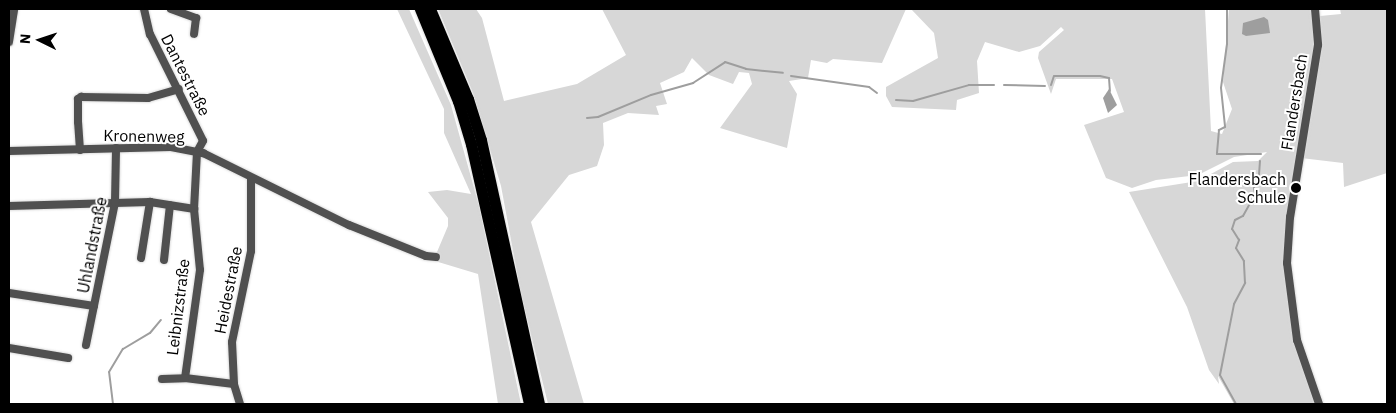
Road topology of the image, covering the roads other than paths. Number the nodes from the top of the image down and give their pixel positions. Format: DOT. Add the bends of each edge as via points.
graph roads {
  1 [pos="14,9"];
  2 [pos="144,9"];
  3 [pos="171,9"];
  4 [pos="420,9"];
  5 [pos="430,9"];
  6 [pos="1315,9"];
  7 [pos="194,34"];
  8 [pos="9,42"];
  9 [pos="179,89"];
  10 [pos="116,148"];
  11 [pos="80,150"];
  12 [pos="9,152"];
  13 [pos="197,152"];
  14 [pos="252,179"];
  15 [pos="116,202"];
  16 [pos="150,202"];
  17 [pos="170,205"];
  18 [pos="9,206"];
  19 [pos="194,209"];
  20 [pos="436,257"];
  21 [pos="141,258"];
  22 [pos="164,260"];
  23 [pos="9,293"];
  24 [pos="94,306"];
  25 [pos="86,346"];
  26 [pos="9,348"];
  27 [pos="68,358"];
  28 [pos="185,378"];
  29 [pos="162,379"];
  30 [pos="234,384"];
  31 [pos="240,404"];
  32 [pos="529,404"];
  33 [pos="539,404"];
  34 [pos="1319,404"];
  1 -- 8 [label="street"];
  2 -- 9 [label="street, Dantestraße" via="150,34"];
  3 -- 7 [label="street" via="196,18"];
  4 -- 32 [label="highway" via="458,100 472,144"];
  5 -- 33 [label="highway" via="468,99 481,140"];
  6 -- 34 [label="street, Flandersbach" via="1318,45 1294,188 1287,263 1297,340"];
  9 -- 11 [label="street" via="148,98 81,97 78,99"];
  9 -- 13 [label="street, Dantestraße" via="203,141"];
  10 -- 11 [label="street, Kronenweg"];
  10 -- 13 [label="street, Kronenweg" via="171,147"];
  10 -- 15 [label="street, Uhlandstraße"];
  11 -- 12 [label="street, Kronenweg"];
  13 -- 14 [label="street, Kronenweg"];
  13 -- 19 [label="street, Leibnizstraße"];
  14 -- 20 [label="street, Kronenweg" via="296,201 426,256"];
  14 -- 30 [label="street, Heidestraße" via="251,251 232,342"];
  15 -- 16 [label="street"];
  15 -- 18 [label="street"];
  15 -- 24 [label="street, Uhlandstraße"];
  16 -- 17 [label="street"];
  16 -- 21 [label="street"];
  17 -- 19 [label="street"];
  17 -- 22 [label="street"];
  19 -- 28 [label="street, Leibnizstraße" via="200,270"];
  23 -- 24 [label="street"];
  24 -- 25 [label="street, Uhlandstraße"];
  26 -- 27 [label="street"];
  28 -- 29 [label="street, Leibnizstraße"];
  28 -- 30 [label="street, Leibnizstraße"];
  30 -- 31 [label="street, Heidestraße"];
}
